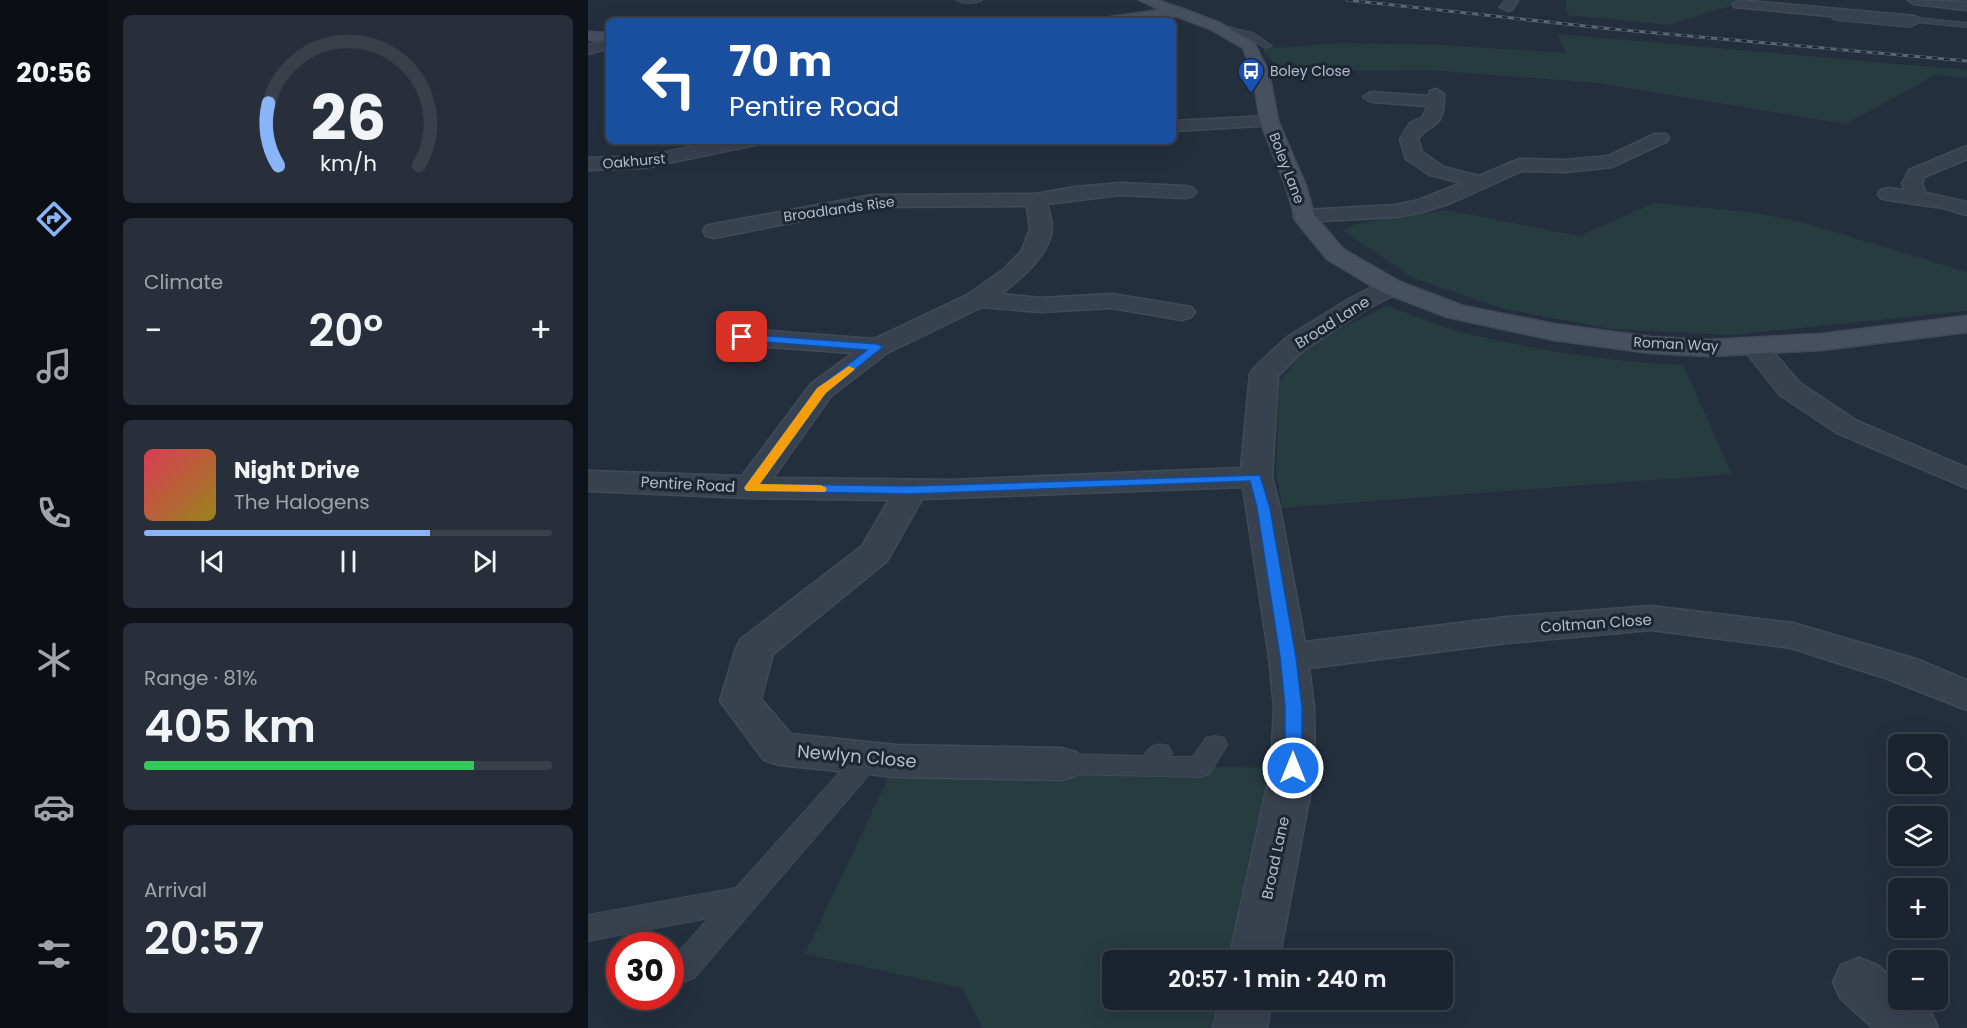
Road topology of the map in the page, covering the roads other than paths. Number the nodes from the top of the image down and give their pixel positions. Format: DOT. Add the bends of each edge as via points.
graph roads {
  1 [pos="960,0"];
  2 [pos="978,0"];
  3 [pos="1145,0"];
  4 [pos="1880,0"];
  5 [pos="1914,0"];
  6 [pos="1739,4"];
  7 [pos="1967,6"];
  8 [pos="1180,12"];
  9 [pos="1838,13"];
  10 [pos="1875,16"];
  11 [pos="1133,18"];
  12 [pos="1912,19"];
  13 [pos="1967,25"];
  14 [pos="588,36"];
  15 [pos="606,37"];
  16 [pos="606,44"];
  17 [pos="588,50"];
  18 [pos="1371,97"];
  19 [pos="1269,121"];
  20 [pos="1176,126"];
  21 [pos="1660,138"];
  22 [pos="735,144"];
  23 [pos="1966,144"];
  24 [pos="588,164"];
  25 [pos="1479,182"];
  26 [pos="1186,192"];
  27 [pos="1888,194"];
  28 [pos="1918,197"];
  29 [pos="1036,200"];
  30 [pos="1967,208"];
  31 [pos="1304,216"];
  32 [pos="714,231"];
  33 [pos="1391,287"];
  34 [pos="978,298"];
  35 [pos="1182,312"];
  36 [pos="1967,324"];
  37 [pos="742,337"];
  38 [pos="1754,346"];
  39 [pos="878,347"];
  40 [pos="1256,477"];
  41 [pos="1967,479"];
  42 [pos="588,481"];
  43 [pos="750,488"];
  44 [pos="911,490"];
  45 [pos="1288,657"];
  46 [pos="1967,696"];
  47 [pos="1215,745"];
  48 [pos="868,758"];
  49 [pos="1061,764"];
  50 [pos="744,899"];
  51 [pos="588,928"];
  52 [pos="1256,950"];
  53 [pos="684,967"];
  54 [pos="1859,982"];
  55 [pos="1244,1010"];
  56 [pos="1240,1028"];
  57 [pos="1911,1028"];
  1 -- 2 [label="lane"];
  3 -- 8 [label="street"];
  4 -- 10 [label="street"];
  5 -- 7 [label="street"];
  6 -- 9 [label="street"];
  8 -- 11 [label="street"];
  8 -- 19 [label="street, Boley Lane" via="1259,46"];
  9 -- 10 [label="street"];
  9 -- 12 [label="lane" via="1836,18 1911,26"];
  10 -- 12 [label="street"];
  12 -- 13 [label="lane"];
  14 -- 15 [label="street"];
  16 -- 17 [label="street"];
  18 -- 25 [label="street" via="1435,97 1436,110 1428,122 1416,127 1409,139 1413,155 1437,171"];
  19 -- 20 [label="street"];
  19 -- 31 [label="street, Boley Lane"];
  21 -- 25 [label="street" via="1612,161 1566,166 1519,165"];
  22 -- 24 [label="street, Oakhurst" via="644,162"];
  23 -- 28 [label="street" via="1953,160 1916,174 1912,184"];
  25 -- 31 [label="street" via="1423,206"];
  26 -- 29 [label="street, Broadlands Rise" via="1120,189"];
  27 -- 28 [label="street"];
  28 -- 30 [label="street"];
  29 -- 32 [label="street, Broadlands Rise" via="872,201"];
  29 -- 34 [label="street" via="1041,229 1031,254 1011,275"];
  31 -- 33 [label="street, Boley Lane" via="1335,254"];
  33 -- 38 [label="street, Roman Way" via="1456,312 1554,332 1652,345"];
  33 -- 40 [label="street, Broad Lane" via="1295,344 1264,374"];
  34 -- 35 [label="street" via="1040,305 1112,301"];
  34 -- 39 [label="street"];
  36 -- 38 [label="street, Roman Way"];
  37 -- 39 [label="street"];
  38 -- 41 [label="street" via="1790,389 1847,427"];
  39 -- 43 [label="street" via="822,390"];
  40 -- 44 [label="street, Pentire Road"];
  40 -- 45 [label="street, Broad Lane"];
  42 -- 43 [label="street, Pentire Road"];
  43 -- 44 [label="street, Pentire Road"];
  44 -- 48 [label="street, Newlyn Close" via="875,553 755,648 740,701 779,749"];
  45 -- 46 [label="street, Coltman Close" via="1507,630 1651,618 1793,636 1902,669"];
  45 -- 52 [label="street, Broad Lane" via="1294,707 1293,768"];
  47 -- 49 [label="lane" via="1200,767 1155,760"];
  48 -- 49 [label="street, Newlyn Close"];
  48 -- 50 [label="lane"];
  50 -- 51 [label="lane"];
  50 -- 53 [label="lane"];
  54 -- 57 [label="street"];
  55 -- 56 [label="street"];
}
